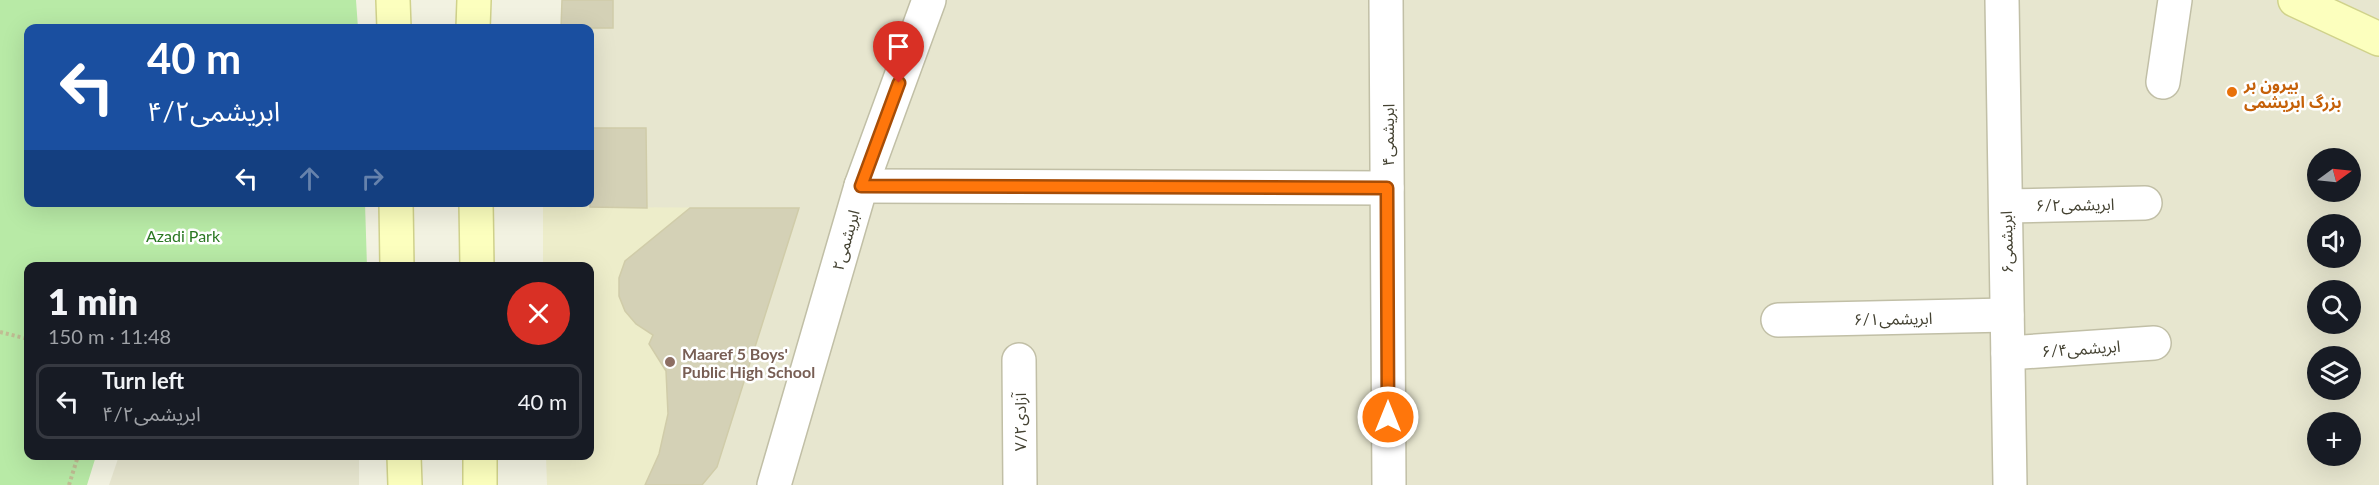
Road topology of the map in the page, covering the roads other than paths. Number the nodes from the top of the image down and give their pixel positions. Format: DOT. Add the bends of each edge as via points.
graph roads {
  1 [pos="393,0"];
  2 [pos="474,0"];
  3 [pos="929,0"];
  4 [pos="1386,0"];
  5 [pos="2002,0"];
  6 [pos="2175,0"];
  7 [pos="2295,0"];
  8 [pos="394,24"];
  9 [pos="473,24"];
  10 [pos="2379,39"];
  11 [pos="2163,82"];
  12 [pos="861,186"];
  13 [pos="1387,188"];
  14 [pos="2145,203"];
  15 [pos="2006,206"];
  16 [pos="396,207"];
  17 [pos="476,207"];
  18 [pos="397,262"];
  19 [pos="477,262"];
  20 [pos="2007,315"];
  21 [pos="1778,320"];
  22 [pos="2154,343"];
  23 [pos="2008,353"];
  24 [pos="1019,360"];
  25 [pos="404,460"];
  26 [pos="480,460"];
  27 [pos="405,485"];
  28 [pos="480,485"];
  29 [pos="774,485"];
  30 [pos="1020,485"];
  31 [pos="1389,485"];
  32 [pos="2010,485"];
  1 -- 8 [label="main road"];
  2 -- 9 [label="main road"];
  3 -- 12 [label="street, ابریشمی۲"];
  4 -- 13 [label="street, ابریشمی۴"];
  5 -- 15 [label="street, ابریشمی۶"];
  6 -- 11 [label="street"];
  7 -- 10 [label="main road"];
  12 -- 13 [label="street"];
  12 -- 29 [label="street, ابریشمی۲"];
  13 -- 31 [label="street, ابریشمی۴"];
  14 -- 15 [label="street, ۶/۲ابریشمی"];
  15 -- 20 [label="street, ابریشمی۶"];
  16 -- 18 [label="main road"];
  17 -- 19 [label="main road"];
  20 -- 21 [label="street, ۶/۱ابریشمی"];
  20 -- 23 [label="street, ابریشمی۶"];
  22 -- 23 [label="street, ۶/۴ابریشمی"];
  23 -- 32 [label="street, ابریشمی۶"];
  24 -- 30 [label="street, ۷/۲آزادی"];
  25 -- 27 [label="main road"];
  26 -- 28 [label="main road"];
}
